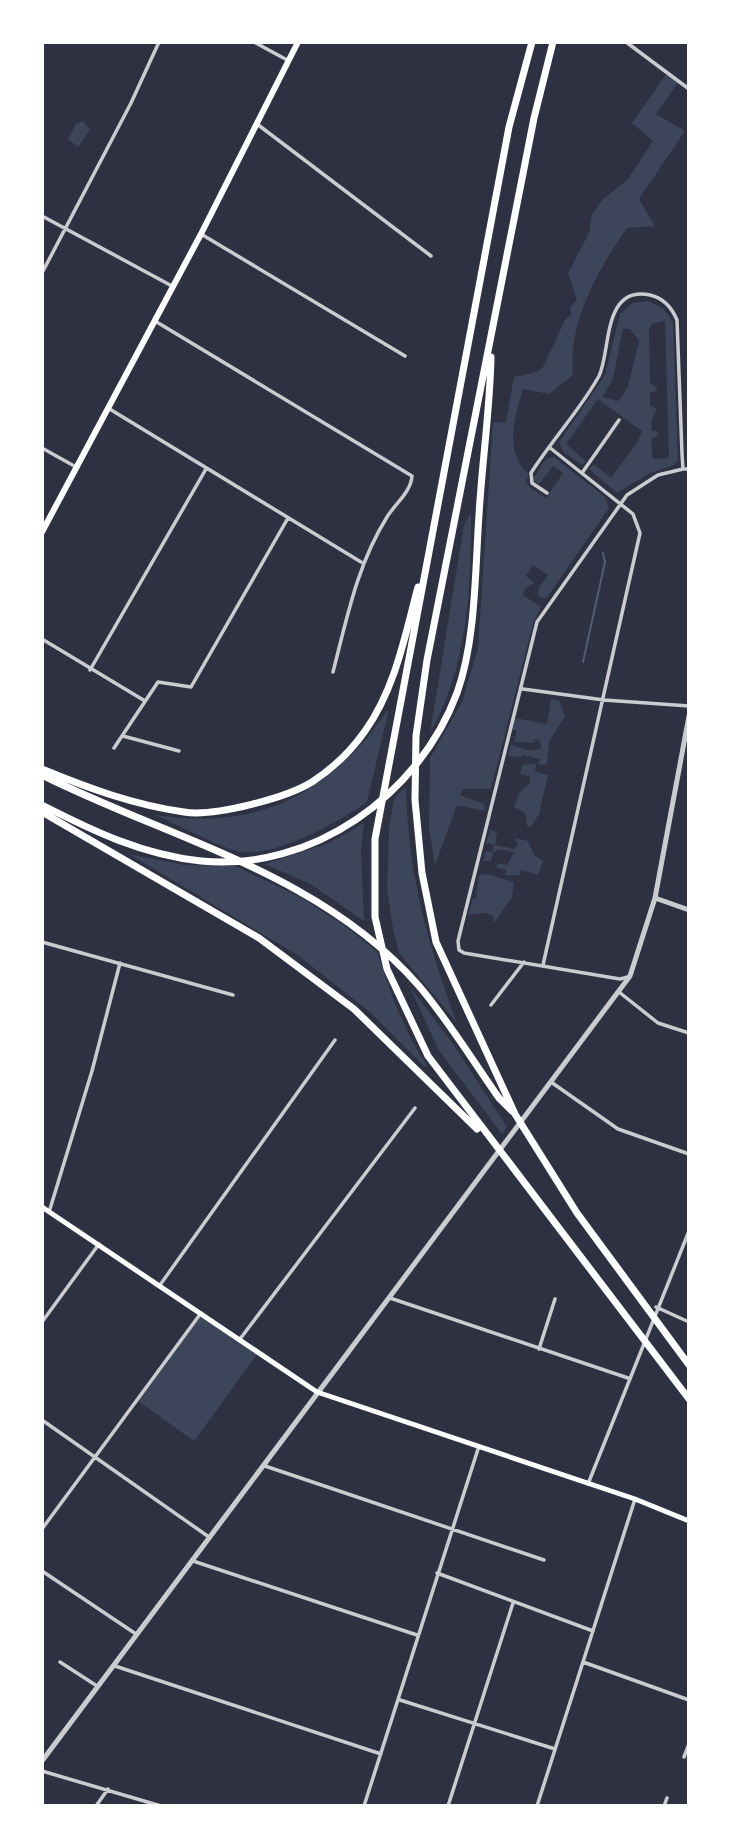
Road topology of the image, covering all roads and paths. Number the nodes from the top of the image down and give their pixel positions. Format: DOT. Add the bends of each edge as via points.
graph roads {
  1 [pos="159,42"];
  2 [pos="254,42"];
  3 [pos="298,42"];
  4 [pos="532,42"];
  5 [pos="553,42"];
  6 [pos="626,42"];
  7 [pos="289,61"];
  8 [pos="689,89"];
  9 [pos="257,124"];
  10 [pos="42,216"];
  11 [pos="66,229"];
  12 [pos="201,234"];
  13 [pos="431,256"];
  14 [pos="42,273"];
  15 [pos="173,287"];
  16 [pos="155,321"];
  17 [pos="492,328"];
  18 [pos="405,356"];
  19 [pos="108,408"];
  20 [pos="619,421"];
  21 [pos="549,447"];
  22 [pos="42,448"];
  23 [pos="76,467"];
  24 [pos="206,468"];
  25 [pos="686,469"];
  26 [pos="582,473"];
  27 [pos="547,493"];
  28 [pos="620,503"];
  29 [pos="288,518"];
  30 [pos="42,532"];
  31 [pos="433,532"];
  32 [pos="361,562"];
  33 [pos="42,639"];
  34 [pos="90,670"];
  35 [pos="333,672"];
  36 [pos="523,689"];
  37 [pos="604,700"];
  38 [pos="145,701"];
  39 [pos="689,706"];
  40 [pos="689,716"];
  41 [pos="123,736"];
  42 [pos="114,748"];
  43 [pos="179,751"];
  44 [pos="42,769"];
  45 [pos="42,775"];
  46 [pos="42,806"];
  47 [pos="42,811"];
  48 [pos="654,898"];
  49 [pos="689,910"];
  50 [pos="42,942"];
  51 [pos="524,962"];
  52 [pos="120,963"];
  53 [pos="543,964"];
  54 [pos="630,976"];
  55 [pos="619,992"];
  56 [pos="233,995"];
  57 [pos="491,1005"];
  58 [pos="689,1033"];
  59 [pos="335,1040"];
  60 [pos="549,1081"];
  61 [pos="415,1108"];
  62 [pos="515,1114"];
  63 [pos="493,1144"];
  64 [pos="689,1154"];
  65 [pos="42,1207"];
  66 [pos="50,1209"];
  67 [pos="689,1231"];
  68 [pos="99,1243"];
  69 [pos="160,1284"];
  70 [pos="388,1298"];
  71 [pos="555,1299"];
  72 [pos="656,1307"];
  73 [pos="201,1312"];
  74 [pos="42,1322"];
  75 [pos="689,1322"];
  76 [pos="240,1339"];
  77 [pos="539,1349"];
  78 [pos="689,1365"];
  79 [pos="628,1378"];
  80 [pos="317,1392"];
  81 [pos="689,1399"];
  82 [pos="42,1420"];
  83 [pos="479,1446"];
  84 [pos="96,1458"];
  85 [pos="263,1465"];
  86 [pos="588,1483"];
  87 [pos="635,1499"];
  88 [pos="689,1521"];
  89 [pos="452,1526"];
  90 [pos="42,1529"];
  91 [pos="209,1537"];
  92 [pos="544,1560"];
  93 [pos="193,1561"];
  94 [pos="42,1571"];
  95 [pos="437,1573"];
  96 [pos="513,1602"];
  97 [pos="593,1631"];
  98 [pos="136,1634"];
  99 [pos="418,1636"];
  100 [pos="60,1662"];
  101 [pos="583,1662"];
  102 [pos="115,1666"];
  103 [pos="99,1687"];
  104 [pos="400,1700"];
  105 [pos="689,1700"];
  106 [pos="474,1724"];
  107 [pos="689,1744"];
  108 [pos="556,1749"];
  109 [pos="381,1754"];
  110 [pos="684,1756"];
  111 [pos="42,1760"];
  112 [pos="42,1770"];
  113 [pos="108,1789"];
  114 [pos="667,1798"];
  115 [pos="96,1806"];
  116 [pos="161,1806"];
  117 [pos="364,1806"];
  118 [pos="448,1806"];
  119 [pos="537,1806"];
  120 [pos="664,1806"];
  1 -- 11 [label="street"];
  2 -- 7 [label="street"];
  3 -- 7 [label="main road"];
  4 -- 31 [label="highway" via="509,127"];
  5 -- 17 [label="highway"];
  6 -- 8 [label="street"];
  7 -- 9 [label="main road"];
  9 -- 12 [label="main road"];
  9 -- 13 [label="street"];
  10 -- 11 [label="street"];
  11 -- 14 [label="street"];
  11 -- 15 [label="street"];
  12 -- 15 [label="main road"];
  12 -- 18 [label="street"];
  15 -- 16 [label="main road"];
  16 -- 19 [label="main road"];
  16 -- 32 [label="street" via="412,476"];
  17 -- 46 [label="highway" via="474,609 458,692 436,739 405,780 362,817 319,841 266,858 201,861 113,841"];
  17 -- 62 [label="highway" via="427,660 416,736 415,800 422,873 436,942"];
  19 -- 23 [label="main road"];
  19 -- 24 [label="street"];
  20 -- 26 [label="street"];
  21 -- 25 [label="street" via="600,373 615,311 628,300 645,295 666,303 677,320"];
  21 -- 26 [label="street"];
  21 -- 27 [label="street" via="530,479"];
  22 -- 23 [label="street"];
  23 -- 30 [label="main road"];
  24 -- 29 [label="street"];
  24 -- 34 [label="street"];
  25 -- 28 [label="street" via="647,480"];
  26 -- 28 [label="street"];
  28 -- 36 [label="street" via="540,617"];
  28 -- 37 [label="street" via="634,516 640,536"];
  29 -- 32 [label="street"];
  29 -- 38 [label="street" via="191,687 158,682"];
  31 -- 44 [label="highway" via="397,666 366,729 343,757 310,783 243,807 187,813 106,794"];
  31 -- 63 [label="highway" via="375,839 374,917 387,969 428,1056"];
  32 -- 35 [label="street"];
  33 -- 34 [label="street"];
  34 -- 38 [label="street"];
  36 -- 37 [label="street"];
  36 -- 51 [label="street" via="458,941 464,953"];
  37 -- 39 [label="street"];
  37 -- 53 [label="street"];
  38 -- 41 [label="street"];
  40 -- 48 [label="street"];
  41 -- 42 [label="street"];
  41 -- 43 [label="street"];
  45 -- 62 [label="highway" via="306,893 362,932 419,986"];
  47 -- 63 [label="highway" via="259,938 354,1009"];
  48 -- 49 [label="street"];
  48 -- 54 [label="street"];
  50 -- 52 [label="street"];
  51 -- 53 [label="street"];
  51 -- 57 [label="street"];
  52 -- 56 [label="street"];
  52 -- 66 [label="street"];
  53 -- 54 [label="street" via="620,979"];
  54 -- 55 [label="street"];
  55 -- 58 [label="street" via="658,1023"];
  55 -- 60 [label="street"];
  59 -- 69 [label="street"];
  60 -- 64 [label="street" via="618,1129"];
  60 -- 70 [label="street"];
  61 -- 76 [label="street"];
  62 -- 78 [label="highway" via="577,1213"];
  63 -- 81 [label="highway"];
  65 -- 66 [label="main road"];
  66 -- 68 [label="main road"];
  67 -- 72 [label="street"];
  68 -- 69 [label="main road"];
  68 -- 74 [label="street"];
  69 -- 73 [label="main road"];
  70 -- 77 [label="street"];
  70 -- 80 [label="street"];
  71 -- 77 [label="street"];
  72 -- 75 [label="street"];
  72 -- 79 [label="street"];
  73 -- 76 [label="main road"];
  73 -- 84 [label="street"];
  76 -- 80 [label="main road"];
  77 -- 79 [label="street"];
  79 -- 86 [label="street"];
  80 -- 83 [label="main road"];
  80 -- 85 [label="street"];
  82 -- 84 [label="street"];
  83 -- 86 [label="main road"];
  83 -- 89 [label="street"];
  84 -- 90 [label="street"];
  84 -- 91 [label="street"];
  85 -- 89 [label="street"];
  85 -- 91 [label="street"];
  86 -- 87 [label="main road"];
  87 -- 88 [label="main road"];
  87 -- 97 [label="street"];
  89 -- 92 [label="street"];
  89 -- 95 [label="street"];
  91 -- 93 [label="street"];
  93 -- 98 [label="street"];
  93 -- 99 [label="street"];
  94 -- 98 [label="street"];
  95 -- 96 [label="street"];
  95 -- 99 [label="street"];
  96 -- 97 [label="street"];
  96 -- 106 [label="street"];
  97 -- 101 [label="street"];
  98 -- 102 [label="street"];
  99 -- 104 [label="street"];
  100 -- 103 [label="street"];
  101 -- 105 [label="street"];
  101 -- 108 [label="street"];
  102 -- 103 [label="street"];
  102 -- 109 [label="street"];
  103 -- 111 [label="street"];
  104 -- 106 [label="street"];
  104 -- 109 [label="street"];
  106 -- 108 [label="street"];
  106 -- 118 [label="street"];
  107 -- 110 [label="street"];
  108 -- 119 [label="street"];
  109 -- 117 [label="street"];
  112 -- 113 [label="street"];
  113 -- 115 [label="street"];
  113 -- 116 [label="street"];
  114 -- 120 [label="street"];
}
